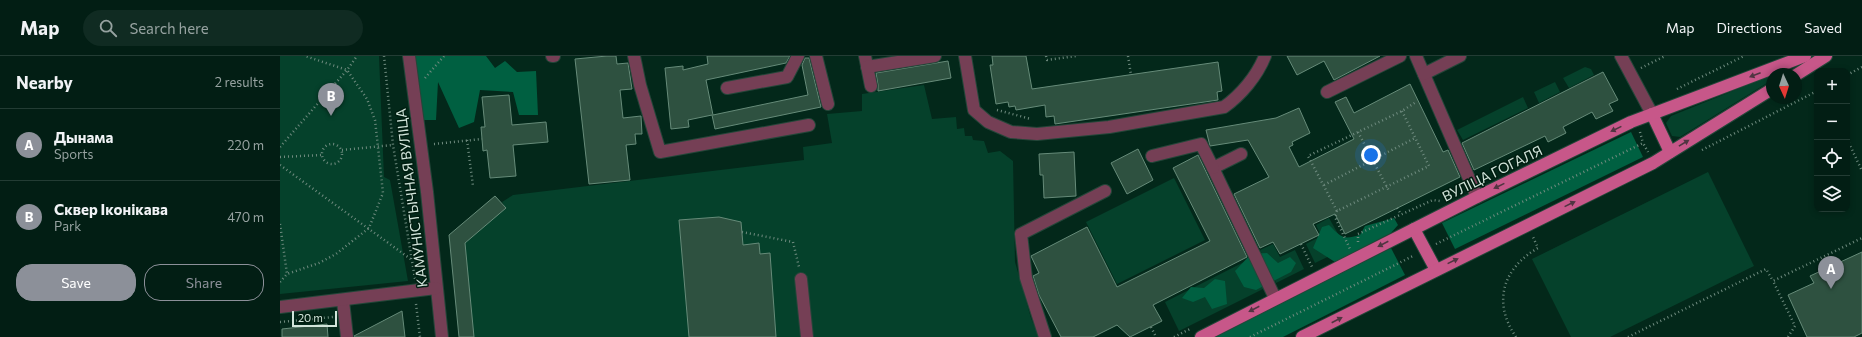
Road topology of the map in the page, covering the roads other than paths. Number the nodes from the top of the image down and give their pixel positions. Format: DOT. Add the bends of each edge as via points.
graph roads {
  1 [pos="409,56"];
  2 [pos="634,56"];
  3 [pos="798,56"];
  4 [pos="816,56"];
  5 [pos="935,56"];
  6 [pos="965,56"];
  7 [pos="1265,56"];
  8 [pos="1400,56"];
  9 [pos="1416,56"];
  10 [pos="1460,56"];
  11 [pos="1621,56"];
  12 [pos="1805,56"];
  13 [pos="1826,56"];
  14 [pos="908,58"];
  15 [pos="866,62"];
  16 [pos="1802,71"];
  17 [pos="1424,74"];
  18 [pos="871,86"];
  19 [pos="727,88"];
  20 [pos="1327,92"];
  21 [pos="1766,93"];
  22 [pos="828,104"];
  23 [pos="1652,114"];
  24 [pos="809,125"];
  25 [pos="1670,152"];
  26 [pos="1241,154"];
  27 [pos="1152,156"];
  28 [pos="1213,168"];
  29 [pos="1105,191"];
  30 [pos="1477,197"];
  31 [pos="1414,229"];
  32 [pos="1436,270"];
  33 [pos="801,280"];
  34 [pos="436,288"];
  35 [pos="1275,298"];
  36 [pos="343,301"];
  37 [pos="280,307"];
  38 [pos="347,337"];
  39 [pos="442,337"];
  40 [pos="807,337"];
  41 [pos="1045,337"];
  42 [pos="1201,337"];
  43 [pos="1302,337"];
  1 -- 34 [label="street, КАМУНІСТЫЧНАЯ ВУЛІЦА"];
  2 -- 24 [label="street" via="660,152"];
  3 -- 19 [label="street" via="787,77"];
  4 -- 22 [label="street"];
  5 -- 14 [label="street"];
  6 -- 7 [label="street" via="974,110 988,122 1011,132 1037,134 1109,127 1224,107 1234,100 1260,68"];
  8 -- 20 [label="street"];
  9 -- 17 [label="street"];
  10 -- 17 [label="street"];
  11 -- 23 [label="street"];
  12 -- 23 [label="main road, ВУЛІЦА ГОГАЛЯ, one-way"];
  13 -- 16 [label="main road"];
  14 -- 15 [label="street"];
  15 -- 18 [label="street"];
  17 -- 30 [label="street"];
  25 -- 21 [label="main road, one-way"];
  23 -- 25 [label="main road"];
  23 -- 30 [label="main road, ВУЛІЦА ГОГАЛЯ, one-way"];
  32 -- 25 [label="main road, one-way"];
  26 -- 28 [label="street"];
  27 -- 28 [label="street" via="1201,144"];
  28 -- 35 [label="street"];
  29 -- 41 [label="street" via="1021,234 1026,278"];
  30 -- 31 [label="main road, ВУЛІЦА ГОГАЛЯ"];
  31 -- 32 [label="main road"];
  31 -- 35 [label="main road, ВУЛІЦА ГОГАЛЯ, one-way"];
  43 -- 32 [label="main road, one-way"];
  33 -- 40 [label="street"];
  34 -- 36 [label="street"];
  34 -- 39 [label="street, КАМУНІСТЫЧНАЯ ВУЛІЦА"];
  35 -- 42 [label="main road, ВУЛІЦА ГОГАЛЯ, one-way"];
  36 -- 37 [label="street"];
  36 -- 38 [label="street"];
}
